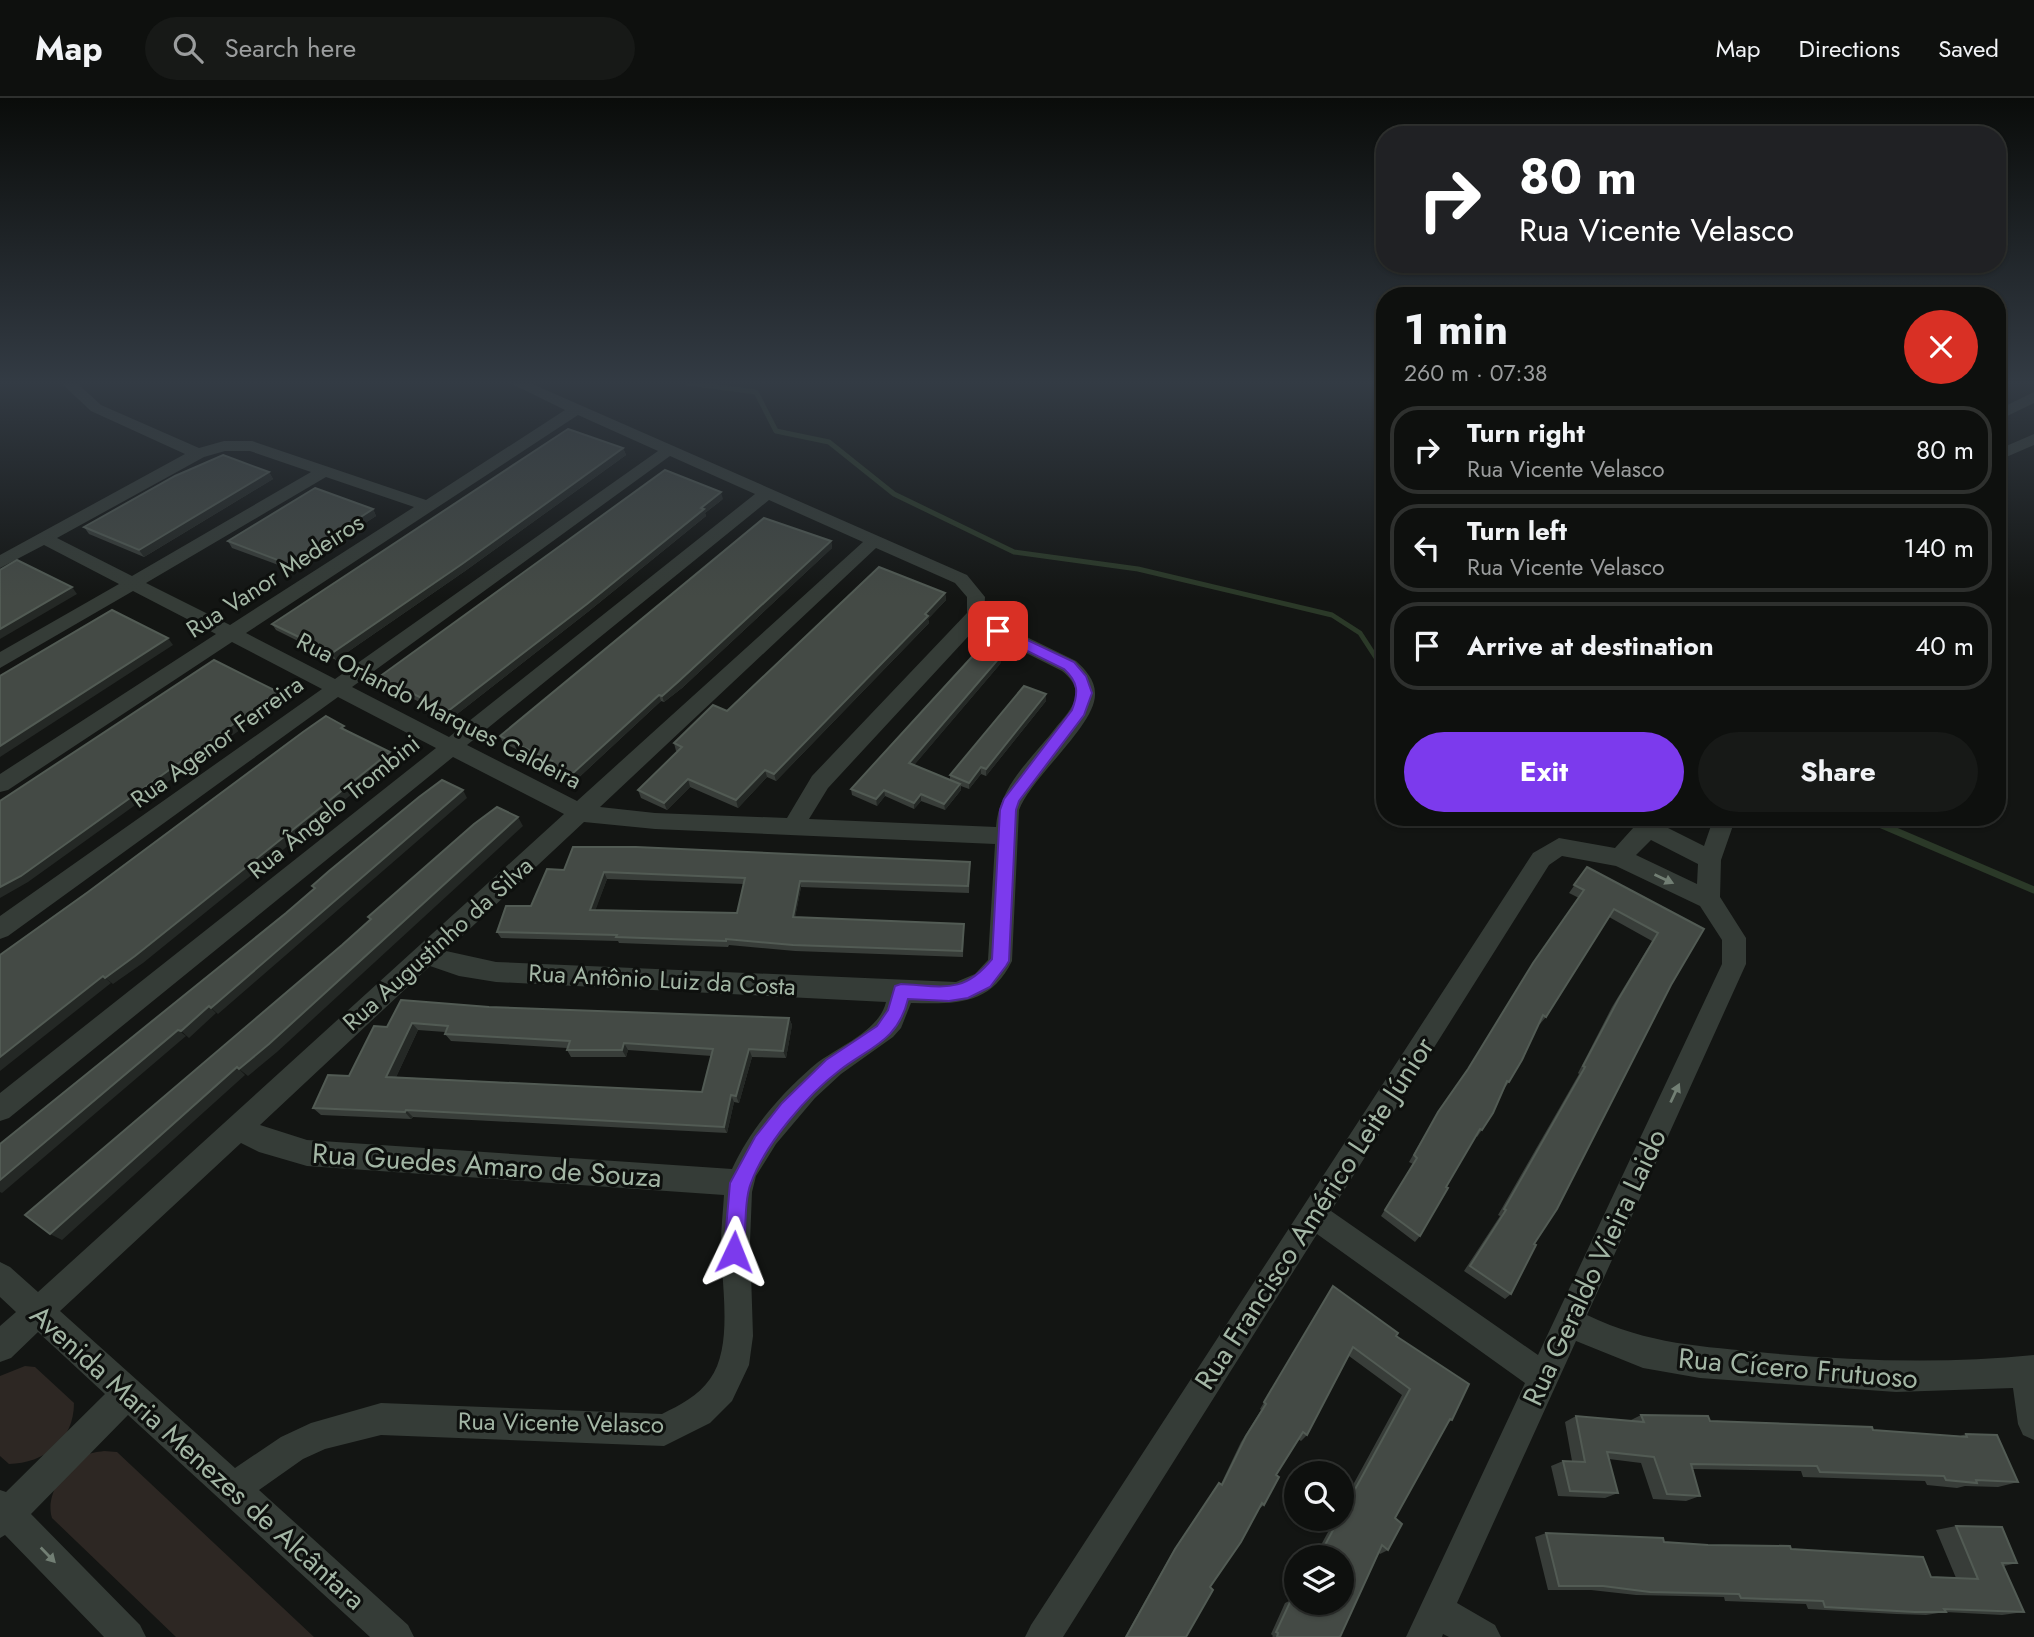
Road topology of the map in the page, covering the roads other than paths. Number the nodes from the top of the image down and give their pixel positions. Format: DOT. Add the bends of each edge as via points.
graph roads {
  1 [pos="196,455"];
  2 [pos="275,455"];
  3 [pos="507,455"];
  4 [pos="663,455"];
  5 [pos="681,455"];
  6 [pos="324,471"];
  7 [pos="767,493"];
  8 [pos="428,506"];
  9 [pos="44,538"];
  10 [pos="874,541"];
  11 [pos="0,562"];
  12 [pos="132,584"];
  13 [pos="974,619"];
  14 [pos="231,634"];
  15 [pos="0,662"];
  16 [pos="337,688"];
  17 [pos="451,747"];
  18 [pos="0,784"];
  19 [pos="581,813"];
  20 [pos="794,825"];
  21 [pos="1649,826"];
  22 [pos="1657,826"];
  23 [pos="1721,826"];
  24 [pos="1007,836"];
  25 [pos="1620,858"];
  26 [pos="1710,860"];
  27 [pos="1708,899"];
  28 [pos="0,929"];
  29 [pos="426,954"];
  30 [pos="901,992"];
  31 [pos="0,1109"];
  32 [pos="239,1127"];
  33 [pos="740,1183"];
  34 [pos="1313,1215"];
  35 [pos="0,1277"];
  36 [pos="39,1312"];
  37 [pos="1569,1322"];
  38 [pos="0,1347"];
  39 [pos="2030,1371"];
  40 [pos="1543,1377"];
  41 [pos="128,1393"];
  42 [pos="2034,1424"];
  43 [pos="233,1489"];
  44 [pos="2,1513"];
  45 [pos="1430,1623"];
  46 [pos="128,1637"];
  47 [pos="396,1637"];
  48 [pos="1043,1637"];
  49 [pos="1483,1637"];
  1 -- 9 [label="street"];
  2 -- 6 [label="street"];
  3 -- 8 [label="street, Rua Vanor Medeiros"];
  4 -- 16 [label="street, Rua Agenor Ferreira"];
  5 -- 7 [label="street"];
  6 -- 8 [label="street"];
  6 -- 12 [label="street"];
  7 -- 10 [label="street"];
  7 -- 17 [label="street, Rua Ângelo Trombini"];
  8 -- 14 [label="street, Rua Vanor Medeiros"];
  9 -- 11 [label="street"];
  9 -- 12 [label="street, Rua Orlando Marques Caldeira"];
  10 -- 13 [label="street" via="967,583 978,603"];
  10 -- 19 [label="street, Rua Augustinho da Silva"];
  12 -- 14 [label="street, Rua Orlando Marques Caldeira"];
  12 -- 15 [label="street"];
  13 -- 20 [label="street" via="820,782"];
  13 -- 24 [label="street" via="1069,666 1084,687 1079,711 1012,799"];
  14 -- 16 [label="street, Rua Orlando Marques Caldeira"];
  14 -- 18 [label="street, Rua Vanor Medeiros"];
  16 -- 17 [label="street, Rua Orlando Marques Caldeira"];
  16 -- 28 [label="street, Rua Agenor Ferreira"];
  17 -- 19 [label="street, Rua Orlando Marques Caldeira"];
  17 -- 31 [label="street, Rua Ângelo Trombini"];
  19 -- 20 [label="street, Rua Orlando Marques Caldeira" via="655,821"];
  19 -- 29 [label="street, Rua Augustinho da Silva"];
  20 -- 24 [label="street, Rua Orlando Marques Caldeira"];
  21 -- 25 [label="street"];
  22 -- 26 [label="street"];
  23 -- 26 [label="street"];
  24 -- 30 [label="street" via="996,968 984,981 958,993"];
  25 -- 27 [label="street, Rua Francisco Américo Leite Júnior, one-way"];
  25 -- 34 [label="street, Rua Francisco Américo Leite Júnior" via="1559,848 1541,859"];
  26 -- 27 [label="street"];
  37 -- 27 [label="street, Rua Geraldo Vieira Laido, one-way" via="1734,964 1734,938"];
  29 -- 30 [label="street, Rua Antônio Luiz da Costa" via="496,972"];
  29 -- 32 [label="street, Rua Augustinho da Silva"];
  30 -- 33 [label="street, Rua Vicente Velasco" via="896,1012 883,1032 832,1065 788,1109"];
  32 -- 33 [label="street, Rua Guedes Amaro de Souza" via="270,1143 307,1153"];
  32 -- 36 [label="street, Rua Augustinho da Silva"];
  33 -- 43 [label="street, Rua Vicente Velasco" via="734,1229 738,1353 725,1382 692,1416 664,1430 382,1419 332,1431 292,1448"];
  34 -- 40 [label="street"];
  34 -- 48 [label="street, Rua Francisco Américo Leite Júnior"];
  35 -- 36 [label="street, Avenida Maria Menezes de Alcântara"];
  36 -- 38 [label="street, Rua Augustinho da Silva"];
  36 -- 41 [label="street, Avenida Maria Menezes de Alcântara"];
  37 -- 39 [label="street, Rua Cícero Frutuoso" via="1644,1353 1682,1360 1925,1379"];
  37 -- 40 [label="street, Rua Geraldo Vieira Laido"];
  39 -- 42 [label="street"];
  40 -- 45 [label="street, Rua Geraldo Vieira Laido"];
  41 -- 43 [label="street, Avenida Maria Menezes de Alcântara"];
  41 -- 44 [label="street"];
  43 -- 47 [label="street, Avenida Maria Menezes de Alcântara"];
  44 -- 46 [label="street, one-way"];
  45 -- 49 [label="street"];
}
